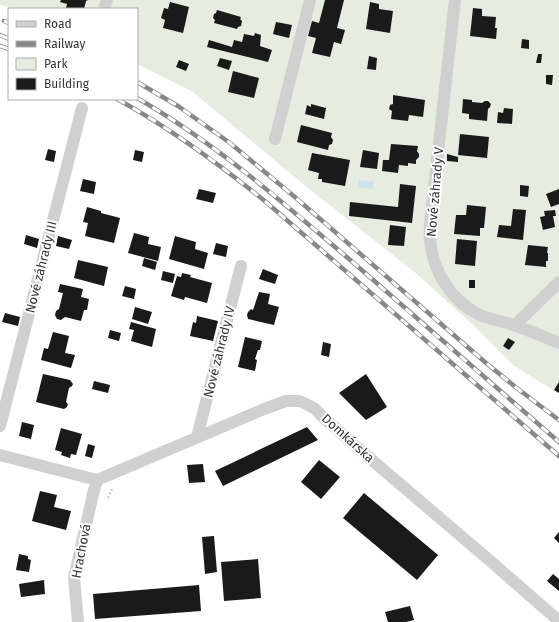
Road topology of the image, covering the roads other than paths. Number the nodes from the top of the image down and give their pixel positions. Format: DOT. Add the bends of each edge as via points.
graph roads {
  1 [pos="310,0"];
  2 [pos="454,0"];
  3 [pos="82,108"];
  4 [pos="275,139"];
  5 [pos="240,266"];
  6 [pos="559,282"];
  7 [pos="515,325"];
  8 [pos="559,343"];
  9 [pos="0,426"];
  10 [pos="197,437"];
  11 [pos="0,455"];
  12 [pos="97,480"];
  13 [pos="559,621"];
  14 [pos="78,622"];
  1 -- 4 [label="street"];
  2 -- 7 [label="street, Nové záhrady V" via="430,224 432,252 446,286 459,301 479,315"];
  3 -- 9 [label="street, Nové záhrady III"];
  5 -- 10 [label="street, Nové záhrady IV"];
  6 -- 7 [label="street"];
  7 -- 8 [label="street, Nové záhrady V"];
  10 -- 12 [label="street, Domkárska"];
  10 -- 13 [label="street, Domkárska" via="286,401 300,401 314,408"];
  11 -- 12 [label="street"];
  12 -- 14 [label="street, Hrachová" via="74,578"];
}
